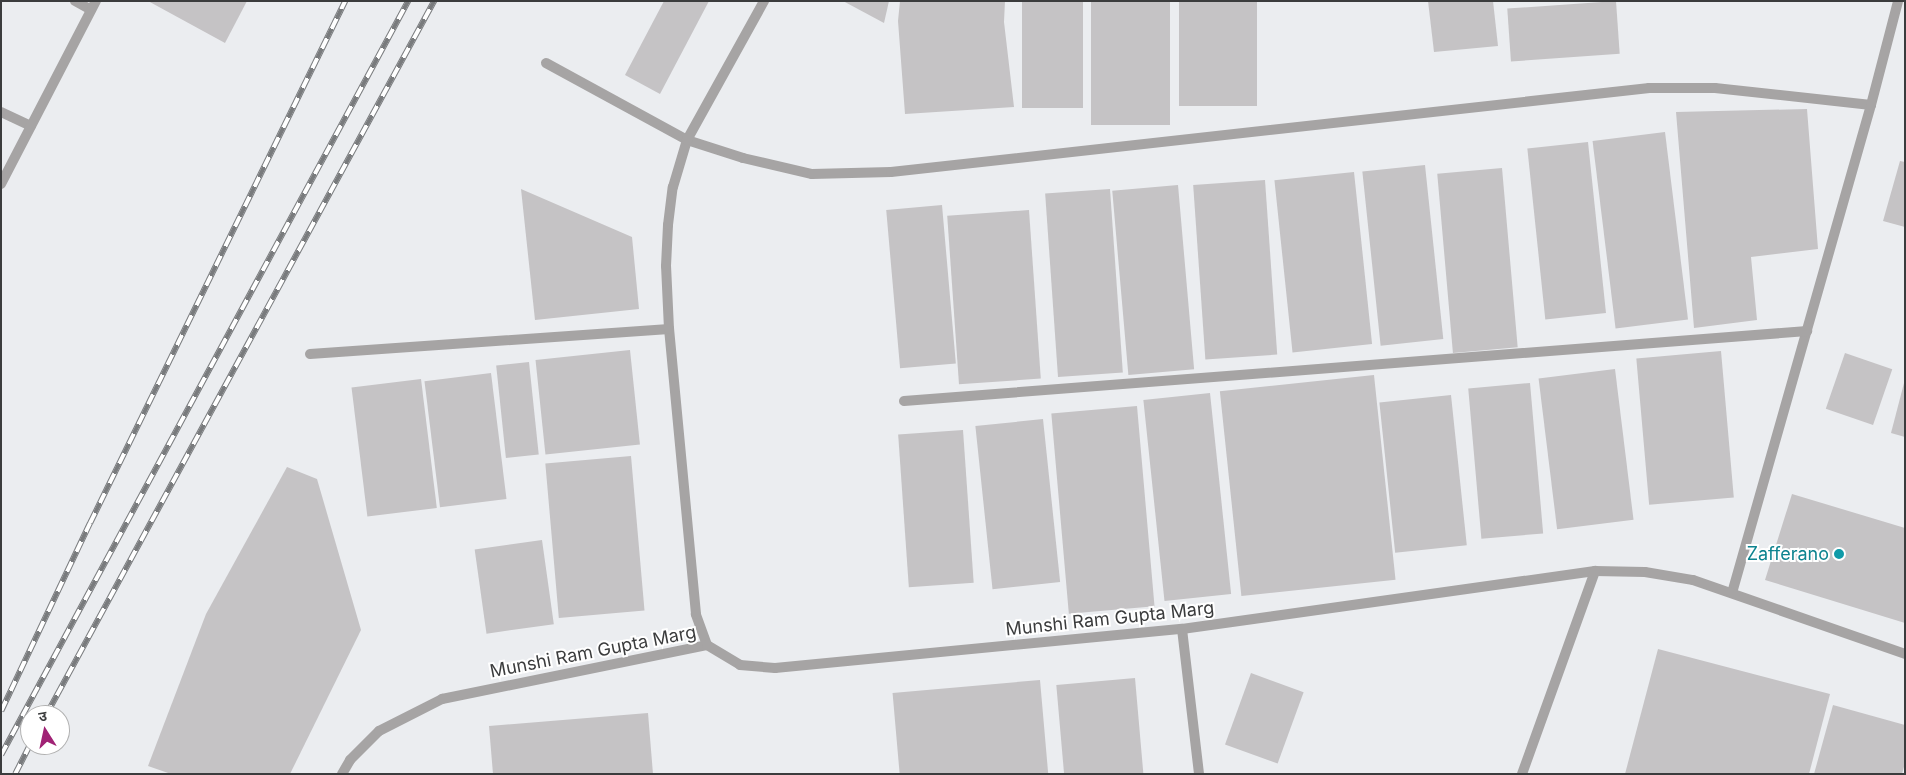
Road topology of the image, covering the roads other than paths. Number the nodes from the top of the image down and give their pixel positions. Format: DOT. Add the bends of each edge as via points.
graph roads {
  1 [pos="75,1"];
  2 [pos="764,1"];
  3 [pos="1898,1"];
  4 [pos="94,6"];
  5 [pos="546,63"];
  6 [pos="1871,105"];
  7 [pos="1,112"];
  8 [pos="31,126"];
  9 [pos="687,140"];
  10 [pos="1,184"];
  11 [pos="670,329"];
  12 [pos="1807,331"];
  13 [pos="310,354"];
  14 [pos="904,401"];
  15 [pos="1595,571"];
  16 [pos="1732,593"];
  17 [pos="1182,629"];
  18 [pos="707,645"];
  19 [pos="1905,654"];
  20 [pos="342,774"];
  21 [pos="1199,774"];
  22 [pos="1522,774"];
  1 -- 4 [label="lane"];
  2 -- 9 [label="lane"];
  3 -- 6 [label="lane"];
  4 -- 8 [label="lane"];
  5 -- 9 [label="lane"];
  6 -- 9 [label="lane" via="1715,88 1649,88 891,172 812,174"];
  6 -- 12 [label="lane"];
  7 -- 8 [label="lane"];
  8 -- 10 [label="lane"];
  9 -- 11 [label="lane" via="673,187 668,225 666,266"];
  11 -- 13 [label="lane"];
  11 -- 18 [label="lane" via="696,614"];
  12 -- 14 [label="lane"];
  12 -- 16 [label="lane"];
  15 -- 16 [label="lane, Munshi Ram Gupta Marg" via="1645,572 1693,580"];
  15 -- 17 [label="lane, Munshi Ram Gupta Marg"];
  15 -- 22 [label="lane"];
  16 -- 19 [label="lane, Munshi Ram Gupta Marg"];
  17 -- 18 [label="lane, Munshi Ram Gupta Marg" via="775,668 740,665"];
  17 -- 21 [label="lane"];
  18 -- 20 [label="lane, Munshi Ram Gupta Marg" via="442,699 379,731 350,760"];
}
